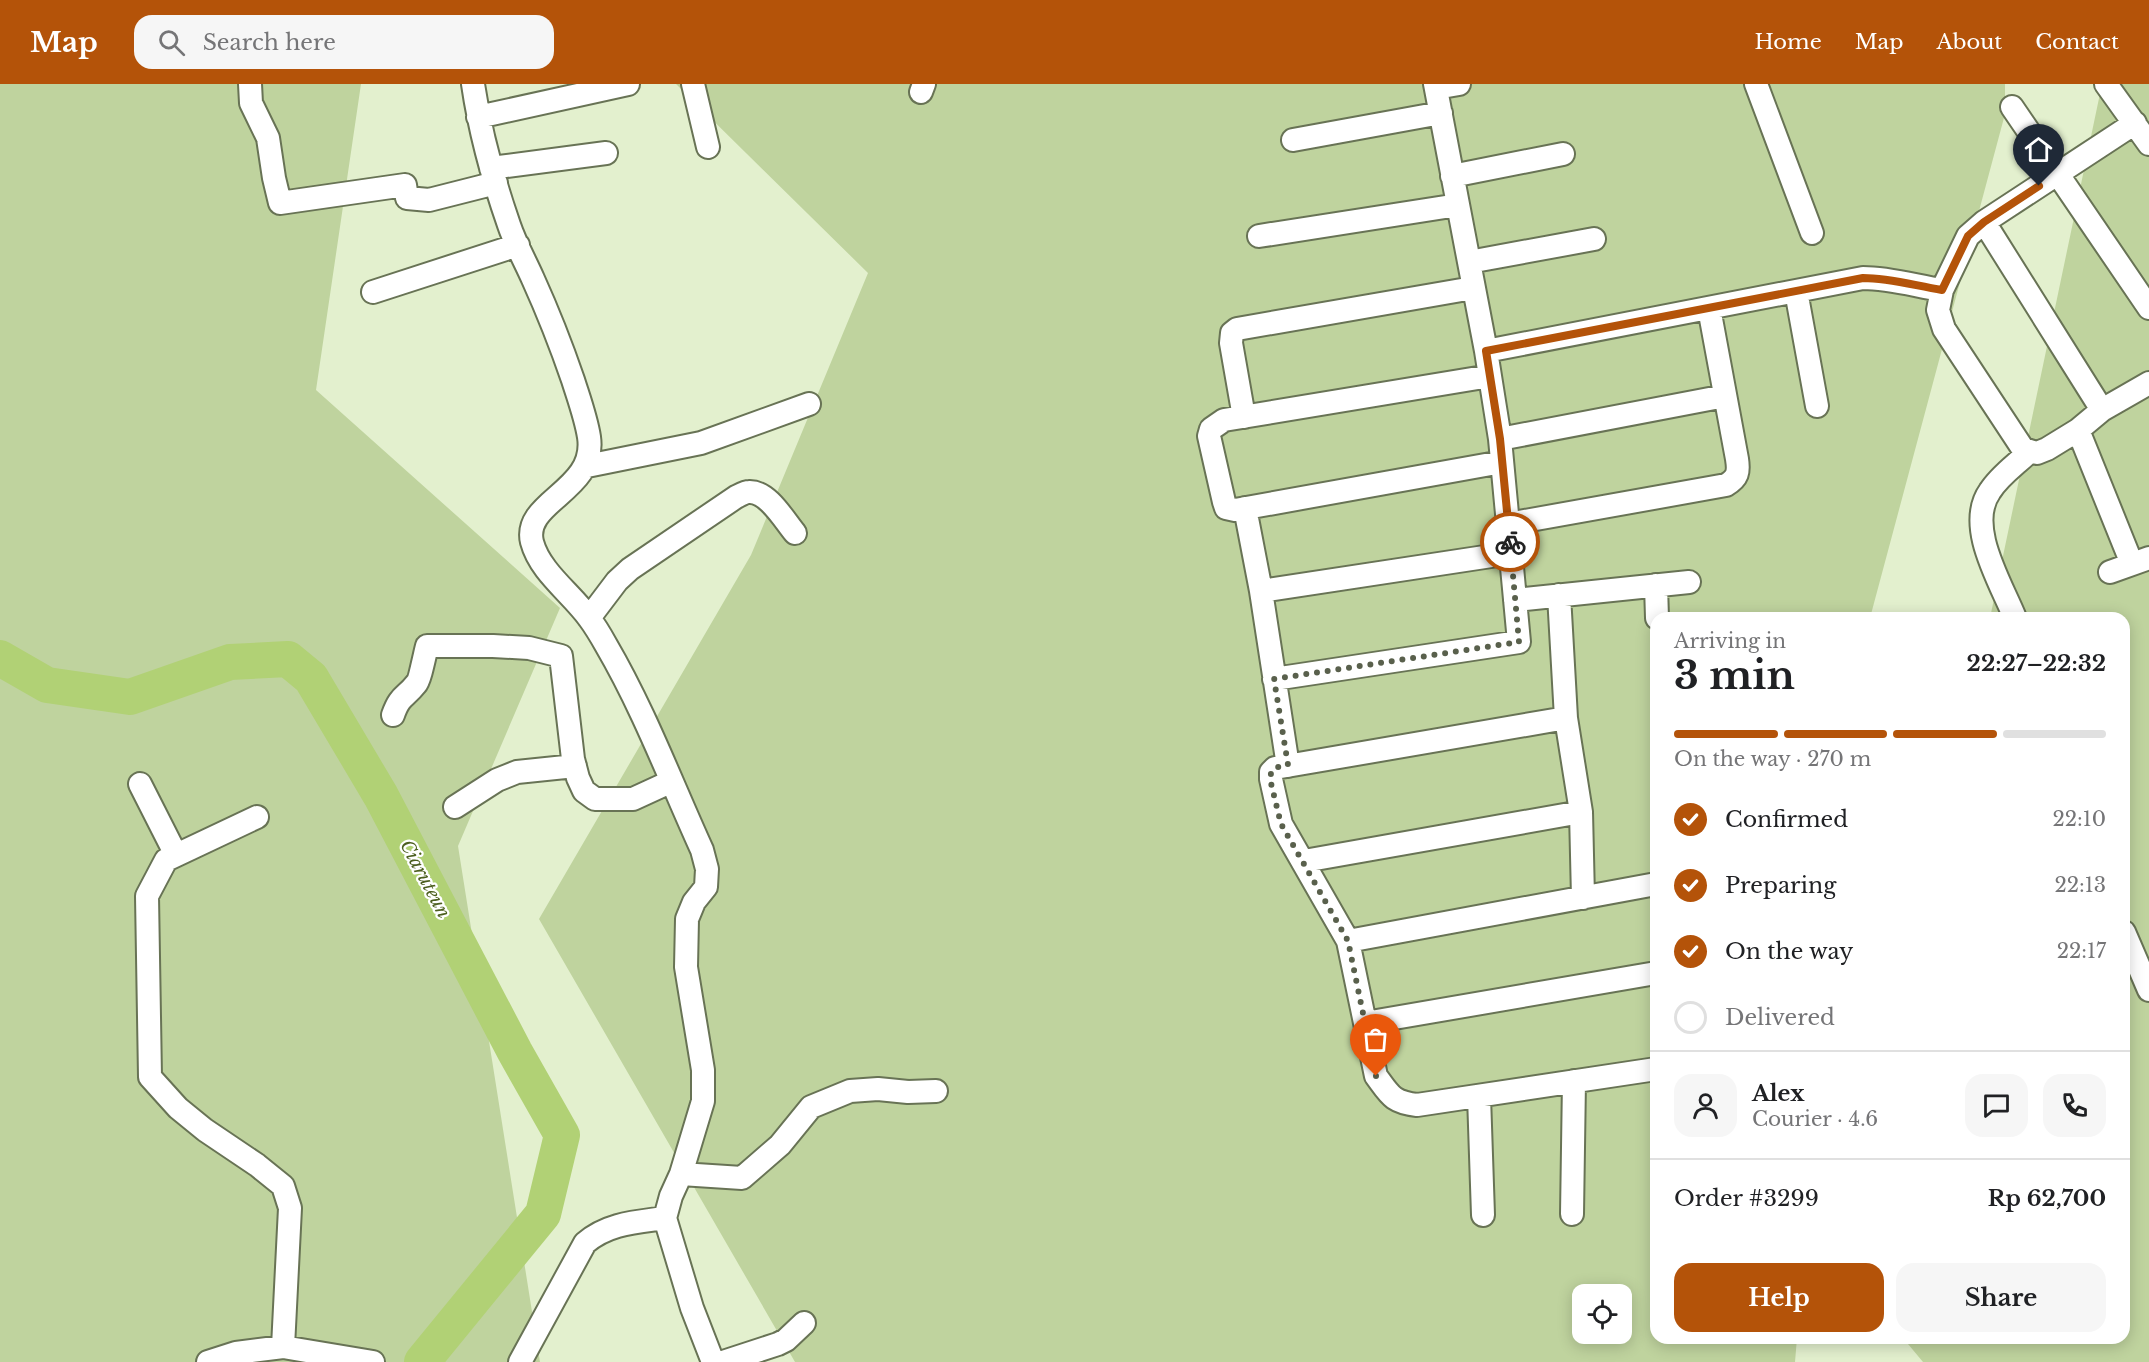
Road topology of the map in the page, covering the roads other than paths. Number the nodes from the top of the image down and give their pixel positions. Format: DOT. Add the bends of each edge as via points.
graph roads {
  1 [pos="250,84"];
  2 [pos="473,84"];
  3 [pos="628,84"];
  4 [pos="693,84"];
  5 [pos="1459,84"];
  6 [pos="1756,84"];
  7 [pos="2106,84"];
  8 [pos="1435,86"];
  9 [pos="2012,107"];
  10 [pos="1440,114"];
  11 [pos="478,117"];
  12 [pos="2135,123"];
  13 [pos="1293,140"];
  14 [pos="2149,144"];
  15 [pos="708,147"];
  16 [pos="606,153"];
  17 [pos="1563,154"];
  18 [pos="2057,174"];
  19 [pos="494,175"];
  20 [pos="1452,176"];
  21 [pos="1458,205"];
  22 [pos="1984,222"];
  23 [pos="1812,233"];
  24 [pos="1259,236"];
  25 [pos="1594,239"];
  26 [pos="518,245"];
  27 [pos="1468,262"];
  28 [pos="1473,288"];
  29 [pos="1942,290"];
  30 [pos="1796,291"];
  31 [pos="373,292"];
  32 [pos="1709,308"];
  33 [pos="2149,308"];
  34 [pos="1486,351"];
  35 [pos="1490,376"];
  36 [pos="2149,383"];
  37 [pos="1725,396"];
  38 [pos="809,404"];
  39 [pos="1817,406"];
  40 [pos="2102,410"];
  41 [pos="1244,417"];
  42 [pos="2078,430"];
  43 [pos="1500,439"];
  44 [pos="2030,451"];
  45 [pos="1503,462"];
  46 [pos="586,466"];
  47 [pos="1245,508"];
  48 [pos="1508,525"];
  49 [pos="795,533"];
  50 [pos="1511,553"];
  51 [pos="2141,561"];
  52 [pos="2110,572"];
  53 [pos="1689,582"];
  54 [pos="1656,585"];
  55 [pos="1261,591"];
  56 [pos="1559,595"];
  57 [pos="1515,600"];
  58 [pos="1657,612"];
  59 [pos="2012,612"];
  60 [pos="589,618"];
  61 [pos="1274,679"];
  62 [pos="393,715"];
  63 [pos="1566,718"];
  64 [pos="1288,765"];
  65 [pos="575,766"];
  66 [pos="670,782"];
  67 [pos="140,784"];
  68 [pos="455,807"];
  69 [pos="1581,812"];
  70 [pos="257,817"];
  71 [pos="176,855"];
  72 [pos="1304,861"];
  73 [pos="1650,885"];
  74 [pos="1582,898"];
  75 [pos="1348,941"];
  76 [pos="2130,946"];
  77 [pos="1650,974"];
  78 [pos="2149,990"];
  79 [pos="1365,1023"];
  80 [pos="1650,1070"];
  81 [pos="1574,1081"];
  82 [pos="936,1090"];
  83 [pos="1479,1096"];
  84 [pos="681,1174"];
  85 [pos="1572,1214"];
  86 [pos="1484,1215"];
  87 [pos="665,1218"];
  88 [pos="804,1323"];
  89 [pos="283,1347"];
  90 [pos="320,1357"];
  91 [pos="208,1362"];
  92 [pos="373,1362"];
  93 [pos="520,1362"];
  94 [pos="713,1362"];
  95 [pos="723,1362"];
  1 -- 19 [label="street" via="251,103 268,138 279,203 405,185 407,198 429,200"];
  2 -- 11 [label="street"];
  3 -- 11 [label="street"];
  4 -- 15 [label="street"];
  5 -- 8 [label="street"];
  6 -- 23 [label="street"];
  7 -- 12 [label="street"];
  8 -- 10 [label="street"];
  9 -- 18 [label="street"];
  10 -- 13 [label="street"];
  10 -- 20 [label="street"];
  11 -- 19 [label="street"];
  12 -- 14 [label="street"];
  12 -- 18 [label="street"];
  16 -- 19 [label="street"];
  17 -- 20 [label="street"];
  18 -- 22 [label="street"];
  18 -- 33 [label="street"];
  19 -- 26 [label="street"];
  20 -- 21 [label="street"];
  21 -- 24 [label="street"];
  21 -- 27 [label="street"];
  22 -- 29 [label="street" via="1968,236"];
  22 -- 40 [label="street"];
  25 -- 27 [label="street"];
  26 -- 31 [label="street"];
  26 -- 46 [label="street" via="555,327 581,404 591,451"];
  27 -- 28 [label="street"];
  28 -- 34 [label="street"];
  28 -- 41 [label="street" via="1237,329 1232,333 1231,343"];
  29 -- 30 [label="street" via="1884,278 1863,278"];
  29 -- 44 [label="street" via="1938,310 1944,329 2023,449"];
  30 -- 32 [label="street"];
  30 -- 39 [label="street"];
  32 -- 34 [label="street"];
  32 -- 37 [label="street"];
  34 -- 35 [label="street"];
  35 -- 41 [label="street"];
  35 -- 43 [label="street"];
  36 -- 40 [label="street"];
  37 -- 43 [label="street"];
  37 -- 48 [label="street" via="1738,472 1735,480 1726,485"];
  38 -- 46 [label="street" via="701,442"];
  40 -- 42 [label="street"];
  41 -- 47 [label="street" via="1217,423 1209,436 1226,508"];
  42 -- 44 [label="street" via="2047,449"];
  42 -- 51 [label="street"];
  43 -- 45 [label="street"];
  44 -- 59 [label="street" via="1998,480 1981,512 1986,551"];
  45 -- 47 [label="street"];
  45 -- 48 [label="street"];
  46 -- 60 [label="street" via="532,523 532,541 543,564"];
  47 -- 55 [label="street"];
  48 -- 50 [label="street"];
  49 -- 60 [label="street" via="768,500 747,491 630,569"];
  50 -- 55 [label="street"];
  50 -- 57 [label="street"];
  51 -- 52 [label="street"];
  53 -- 54 [label="street"];
  54 -- 56 [label="street"];
  54 -- 58 [label="street"];
  55 -- 61 [label="street"];
  56 -- 57 [label="street"];
  56 -- 63 [label="street"];
  57 -- 61 [label="street" via="1519,642"];
  60 -- 66 [label="street" via="646,725"];
  61 -- 64 [label="street"];
  62 -- 65 [label="street" via="398,701 418,682 427,646 520,648 561,656"];
  63 -- 64 [label="street"];
  63 -- 69 [label="street"];
  64 -- 72 [label="street" via="1275,768 1270,779 1281,824"];
  65 -- 66 [label="street" via="584,791 595,799 633,799"];
  65 -- 68 [label="street" via="517,772"];
  66 -- 84 [label="street" via="707,869 706,887 687,919 686,967 703,1070 703,1101"];
  67 -- 71 [label="street"];
  69 -- 72 [label="street"];
  69 -- 74 [label="street"];
  70 -- 71 [label="street"];
  71 -- 89 [label="street" via="166,860 147,896 150,1077 187,1116 283,1186 290,1208"];
  72 -- 75 [label="street"];
  73 -- 74 [label="street"];
  74 -- 75 [label="street"];
  75 -- 79 [label="street"];
  76 -- 78 [label="street"];
  77 -- 79 [label="street"];
  79 -- 83 [label="street" via="1376,1076 1401,1103 1417,1105"];
  80 -- 81 [label="street"];
  81 -- 83 [label="street"];
  81 -- 85 [label="street"];
  82 -- 84 [label="street" via="850,1091 812,1107 780,1145 742,1178"];
  83 -- 86 [label="street"];
  84 -- 87 [label="street"];
  87 -- 93 [label="street" via="609,1228 585,1243"];
  87 -- 94 [label="street"];
  88 -- 95 [label="street" via="778,1344"];
  89 -- 90 [label="street"];
  89 -- 91 [label="street" via="256,1349"];
  90 -- 92 [label="street"];
}
